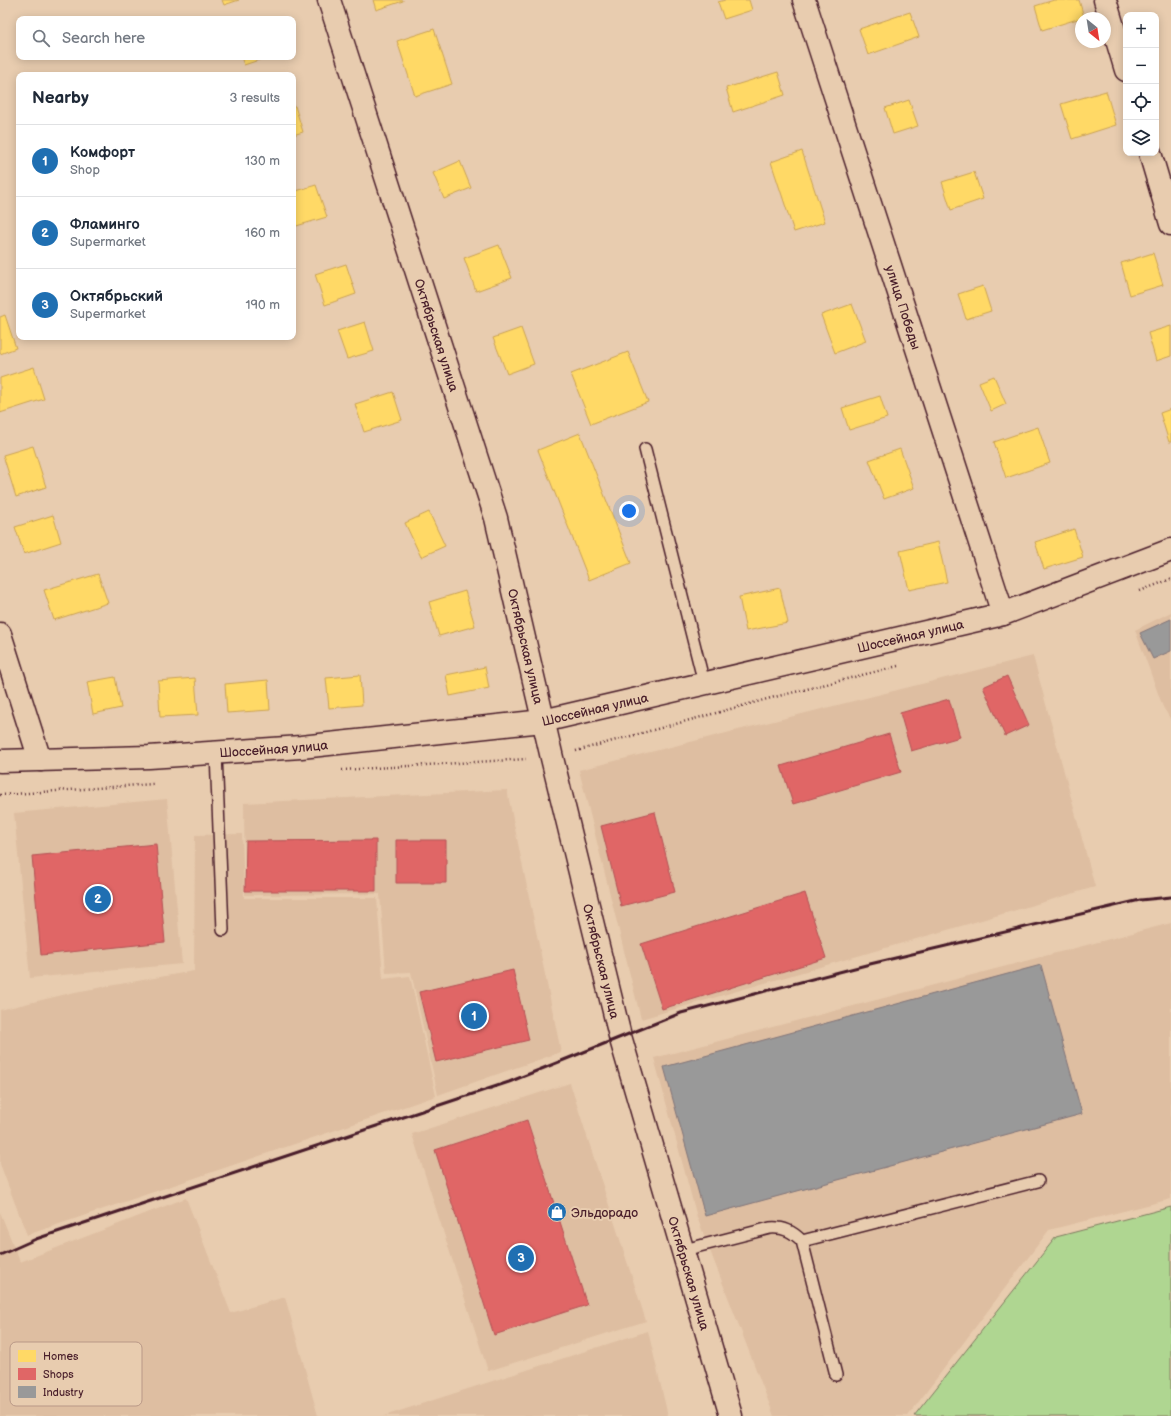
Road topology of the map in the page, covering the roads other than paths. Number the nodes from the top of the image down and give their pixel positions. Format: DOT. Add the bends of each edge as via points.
graph roads {
  1 [pos="329,0"];
  2 [pos="804,0"];
  3 [pos="1105,0"];
  4 [pos="1123,60"];
  5 [pos="1151,156"];
  6 [pos="1171,224"];
  7 [pos="645,449"];
  8 [pos="1171,551"];
  9 [pos="1003,614"];
  10 [pos="0,634"];
  11 [pos="704,683"];
  12 [pos="543,721"];
  13 [pos="216,753"];
  14 [pos="40,760"];
  15 [pos="0,761"];
  16 [pos="223,930"];
  17 [pos="1038,1181"];
  18 [pos="802,1241"];
  19 [pos="684,1250"];
  20 [pos="836,1375"];
  21 [pos="731,1416"];
  1 -- 12 [label="street, Октябрьская улица" via="496,518"];
  2 -- 9 [label="street, улица Победы"];
  3 -- 4 [label="street"];
  5 -- 6 [label="street"];
  7 -- 11 [label="lane"];
  8 -- 9 [label="street, Шоссейная улица"];
  9 -- 11 [label="street, Шоссейная улица"];
  10 -- 14 [label="street"];
  11 -- 12 [label="street, Шоссейная улица"];
  12 -- 13 [label="street, Шоссейная улица" via="301,747"];
  12 -- 19 [label="street, Октябрьская улица" via="620,1036"];
  13 -- 14 [label="street, Шоссейная улица"];
  13 -- 16 [label="lane"];
  14 -- 15 [label="street, Шоссейная улица"];
  17 -- 18 [label="lane"];
  18 -- 19 [label="lane" via="794,1233 780,1227"];
  18 -- 20 [label="lane"];
  19 -- 21 [label="street, Октябрьская улица"];
}
